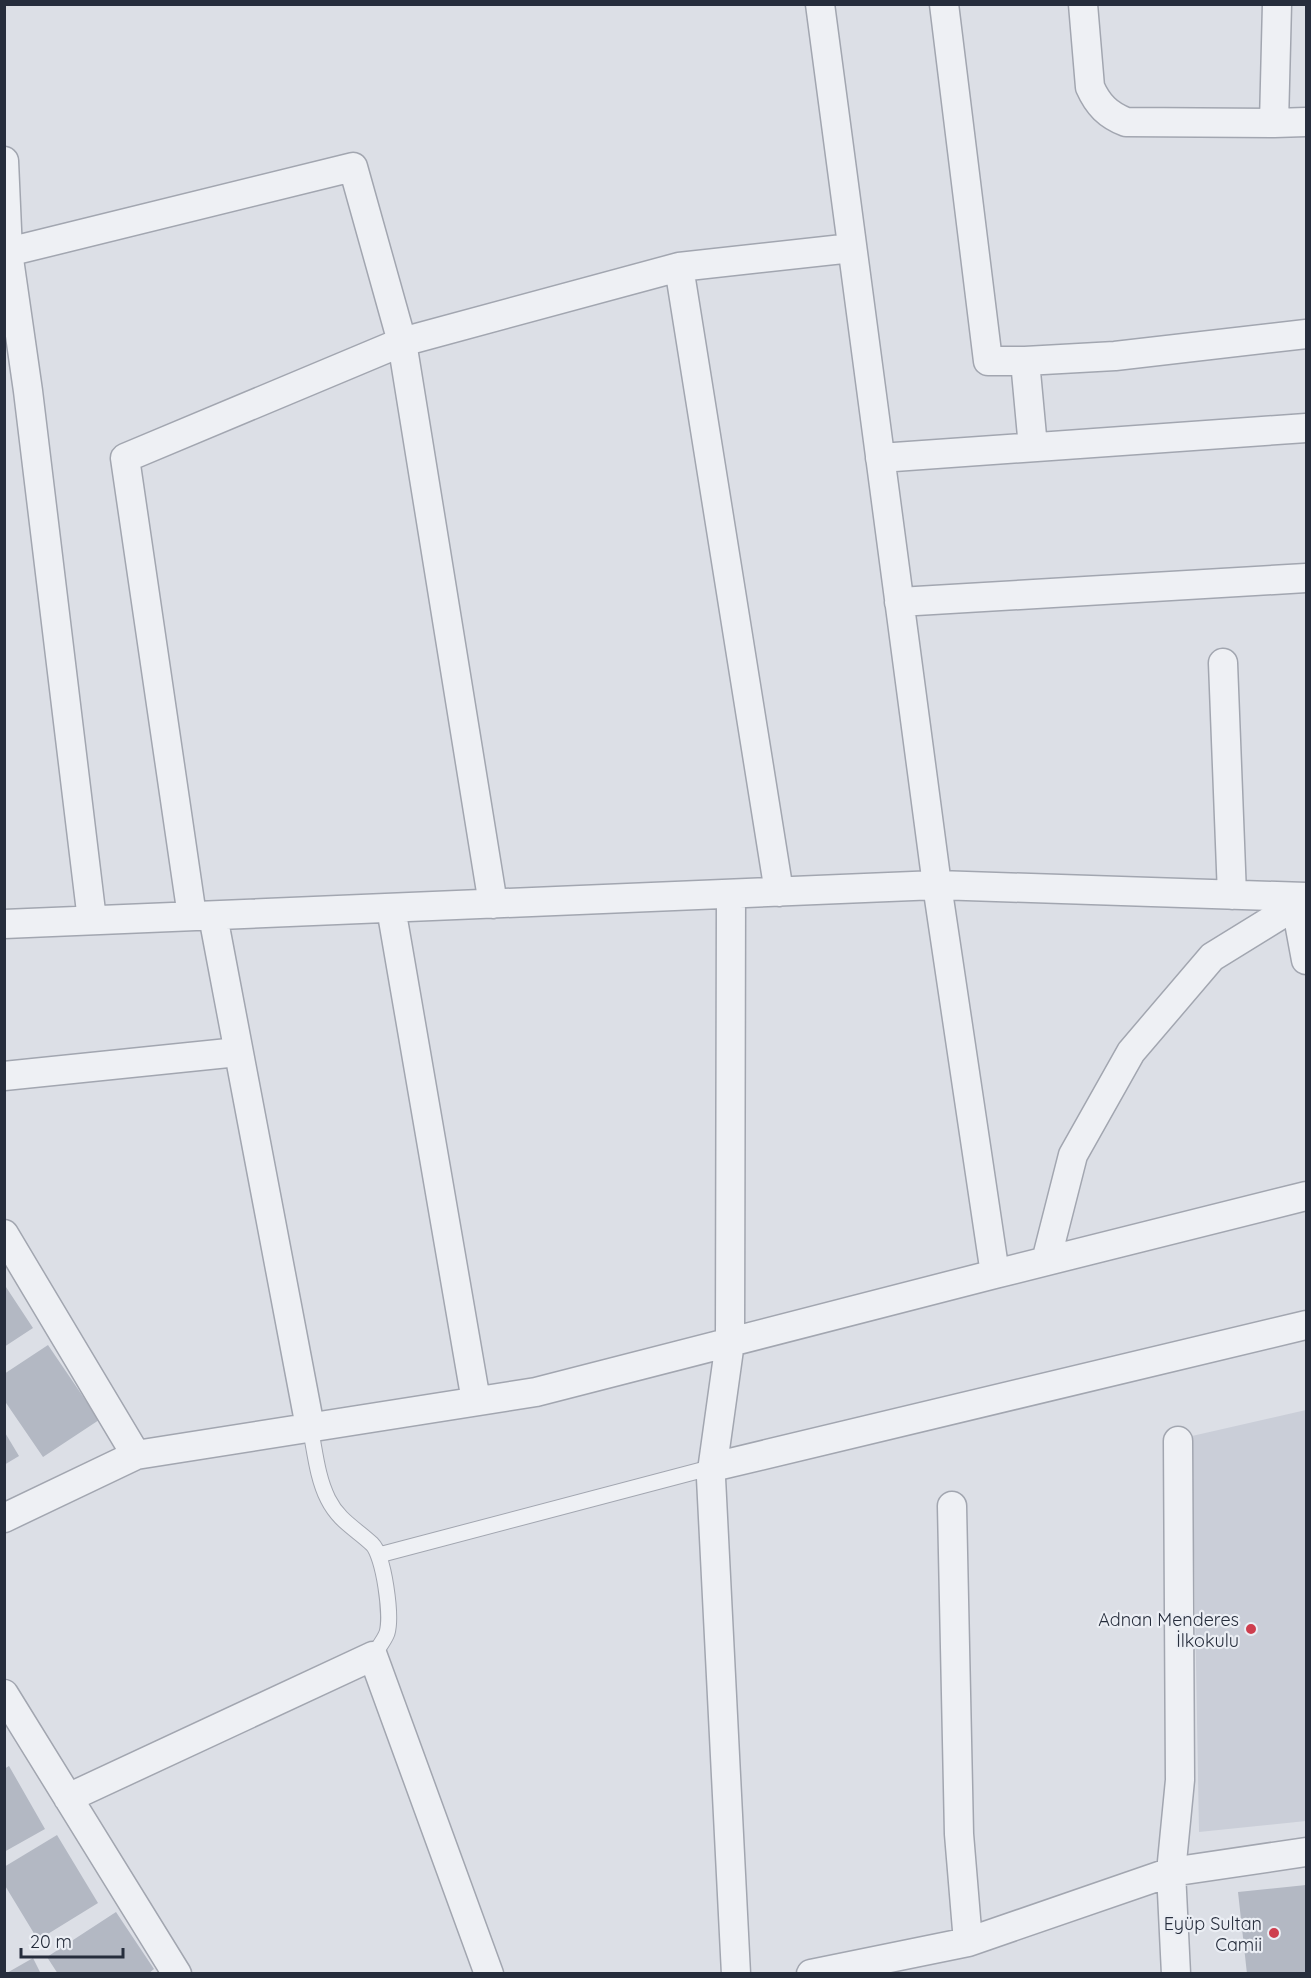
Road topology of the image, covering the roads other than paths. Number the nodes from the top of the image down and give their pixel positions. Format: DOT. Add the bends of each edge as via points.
graph roads {
  1 [pos="820,4"];
  2 [pos="944,4"];
  3 [pos="1083,4"];
  4 [pos="1277,4"];
  5 [pos="1306,122"];
  6 [pos="1274,123"];
  7 [pos="4,161"];
  8 [pos="852,248"];
  9 [pos="8,252"];
  10 [pos="679,267"];
  11 [pos="1306,334"];
  12 [pos="402,342"];
  13 [pos="1025,361"];
  14 [pos="1306,428"];
  15 [pos="1032,447"];
  16 [pos="880,458"];
  17 [pos="1306,578"];
  18 [pos="899,602"];
  19 [pos="1223,663"];
  20 [pos="937,885"];
  21 [pos="779,892"];
  22 [pos="731,894"];
  23 [pos="1232,895"];
  24 [pos="1303,901"];
  25 [pos="494,904"];
  26 [pos="391,908"];
  27 [pos="202,916"];
  28 [pos="92,920"];
  29 [pos="4,924"];
  30 [pos="1306,960"];
  31 [pos="238,1052"];
  32 [pos="4,1076"];
  33 [pos="1306,1196"];
  34 [pos="4,1234"];
  35 [pos="1046,1261"];
  36 [pos="995,1274"];
  37 [pos="1306,1325"];
  38 [pos="730,1342"];
  39 [pos="476,1401"];
  40 [pos="310,1428"];
  41 [pos="1178,1441"];
  42 [pos="136,1455"];
  43 [pos="713,1467"];
  44 [pos="952,1506"];
  45 [pos="4,1518"];
  46 [pos="379,1555"];
  47 [pos="373,1656"];
  48 [pos="4,1694"];
  49 [pos="68,1798"];
  50 [pos="1306,1852"];
  51 [pos="1171,1872"];
  52 [pos="968,1942"];
  53 [pos="177,1974"];
  54 [pos="489,1974"];
  55 [pos="736,1974"];
  56 [pos="810,1974"];
  57 [pos="1176,1974"];
  1 -- 8 [label="street"];
  2 -- 13 [label="street" via="988,361"];
  3 -- 6 [label="street" via="1090,87 1113,117 1125,123"];
  4 -- 6 [label="street"];
  5 -- 6 [label="street"];
  7 -- 9 [label="street"];
  8 -- 10 [label="street"];
  8 -- 16 [label="street"];
  9 -- 12 [label="street" via="353,167"];
  9 -- 28 [label="street"];
  10 -- 12 [label="street"];
  10 -- 21 [label="street"];
  11 -- 13 [label="street" via="1115,356"];
  12 -- 25 [label="street"];
  12 -- 27 [label="street" via="125,458"];
  13 -- 15 [label="street"];
  14 -- 15 [label="street"];
  15 -- 16 [label="street"];
  16 -- 18 [label="street"];
  17 -- 18 [label="street"];
  18 -- 20 [label="street"];
  19 -- 23 [label="street"];
  20 -- 21 [label="street"];
  20 -- 23 [label="street"];
  20 -- 36 [label="street"];
  21 -- 22 [label="street"];
  22 -- 25 [label="street"];
  22 -- 38 [label="street"];
  23 -- 24 [label="street"];
  24 -- 30 [label="street"];
  24 -- 35 [label="street" via="1212,957 1131,1052 1073,1155"];
  25 -- 26 [label="street"];
  26 -- 27 [label="street"];
  26 -- 39 [label="street"];
  27 -- 28 [label="street"];
  27 -- 31 [label="street"];
  28 -- 29 [label="street"];
  31 -- 32 [label="street"];
  31 -- 40 [label="street"];
  33 -- 35 [label="street"];
  34 -- 42 [label="street"];
  35 -- 36 [label="street"];
  36 -- 38 [label="street"];
  37 -- 43 [label="street"];
  38 -- 39 [label="street" via="536,1392"];
  38 -- 43 [label="street"];
  39 -- 40 [label="street"];
  40 -- 42 [label="street"];
  40 -- 46 [label="lane" via="327,1498 336,1513"];
  41 -- 51 [label="street" via="1180,1780"];
  42 -- 45 [label="street"];
  43 -- 46 [label="lane"];
  43 -- 55 [label="street"];
  44 -- 52 [label="street" via="959,1834"];
  46 -- 47 [label="lane" via="389,1611 387,1632"];
  47 -- 49 [label="street"];
  47 -- 54 [label="street"];
  48 -- 49 [label="street"];
  49 -- 53 [label="street"];
  50 -- 51 [label="street"];
  51 -- 52 [label="street"];
  51 -- 57 [label="street"];
  52 -- 56 [label="street"];
}
